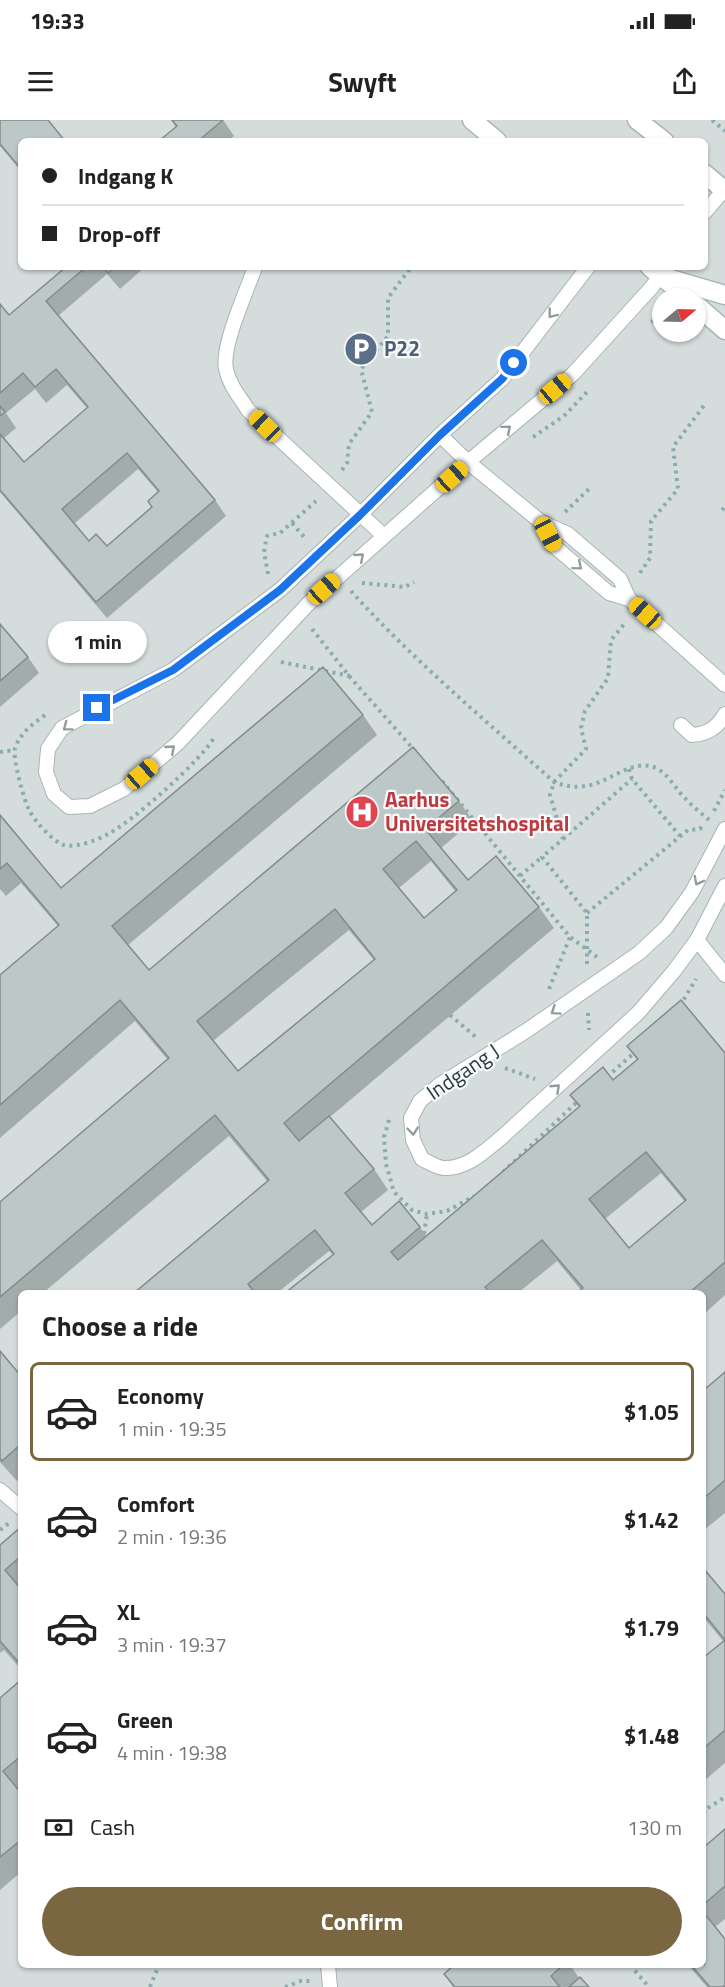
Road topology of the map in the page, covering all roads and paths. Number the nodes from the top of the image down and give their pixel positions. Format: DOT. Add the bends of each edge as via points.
graph roads {
  1 [pos="472,120"];
  2 [pos="637,120"];
  3 [pos="712,120"];
  4 [pos="725,131"];
  5 [pos="493,138"];
  6 [pos="660,138"];
  7 [pos="708,177"];
  8 [pos="724,191"];
  9 [pos="708,209"];
  10 [pos="254,270"];
  11 [pos="409,270"];
  12 [pos="586,270"];
  13 [pos="658,270"];
  14 [pos="677,288"];
  15 [pos="725,295"];
  16 [pos="706,314"];
  17 [pos="652,320"];
  18 [pos="645,328"];
  19 [pos="725,330"];
  20 [pos="589,390"];
  21 [pos="705,403"];
  22 [pos="440,435"];
  23 [pos="527,441"];
  24 [pos="468,462"];
  25 [pos="328,486"];
  26 [pos="591,487"];
  27 [pos="555,507"];
  28 [pos="360,515"];
  29 [pos="292,523"];
  30 [pos="384,536"];
  31 [pos="319,554"];
  32 [pos="268,574"];
  33 [pos="339,576"];
  34 [pos="259,581"];
  35 [pos="414,582"];
  36 [pos="358,583"];
  37 [pos="280,590"];
  38 [pos="629,599"];
  39 [pos="299,614"];
  40 [pos="312,628"];
  41 [pos="304,637"];
  42 [pos="288,654"];
  43 [pos="280,662"];
  44 [pos="273,669"];
  45 [pos="350,676"];
  46 [pos="725,685"];
  47 [pos="49,712"];
  48 [pos="725,714"];
  49 [pos="681,725"];
  50 [pos="217,733"];
  51 [pos="14,750"];
  52 [pos="0,752"];
  53 [pos="418,753"];
  54 [pos="629,769"];
  55 [pos="440,779"];
  56 [pos="632,779"];
  57 [pos="554,782"];
  58 [pos="725,790"];
  59 [pos="709,820"];
  60 [pos="724,831"];
  61 [pos="680,836"];
  62 [pos="563,839"];
  63 [pos="542,858"];
  64 [pos="520,876"];
  65 [pos="725,886"];
  66 [pos="587,913"];
  67 [pos="570,937"];
  68 [pos="697,940"];
  69 [pos="587,949"];
  70 [pos="709,956"];
  71 [pos="615,970"];
  72 [pos="725,975"];
  73 [pos="587,990"];
  74 [pos="545,997"];
  75 [pos="676,1009"];
  76 [pos="450,1015"];
  77 [pos="487,1032"];
  78 [pos="477,1038"];
  79 [pos="609,1039"];
  80 [pos="467,1044"];
  81 [pos="639,1048"];
  82 [pos="591,1055"];
  83 [pos="480,1059"];
  84 [pos="624,1064"];
  85 [pos="626,1074"];
  86 [pos="599,1084"];
  87 [pos="549,1094"];
  88 [pos="582,1098"];
  89 [pos="392,1111"];
  90 [pos="565,1113"];
  91 [pos="500,1174"];
  92 [pos="483,1189"];
  93 [pos="428,1214"];
  94 [pos="424,1234"];
  95 [pos="0,1491"];
  96 [pos="18,1506"];
  97 [pos="725,1797"];
  98 [pos="706,1809"];
  99 [pos="158,1968"];
  100 [pos="328,1968"];
  101 [pos="633,1968"];
  102 [pos="150,1987"];
  103 [pos="330,1987"];
  104 [pos="649,1987"];
  1 -- 5 [label="street"];
  2 -- 6 [label="street"];
  3 -- 4 [label="path"];
  7 -- 8 [label="street"];
  8 -- 9 [label="lane"];
  10 -- 25 [label="lane" via="226,349 231,384 248,410"];
  11 -- 25 [label="path" via="388,298 388,336 361,369 372,412 352,437 347,463"];
  12 -- 22 [label="lane, one-way" via="502,379"];
  13 -- 14 [label="street"];
  13 -- 15 [label="street"];
  24 -- 13 [label="lane, one-way" via="573,374"];
  16 -- 19 [label="street"];
  17 -- 18 [label="path"];
  20 -- 23 [label="path" via="564,416"];
  21 -- 38 [label="path" via="673,447 678,489 651,522 650,558 634,582"];
  22 -- 24 [label="lane"];
  22 -- 28 [label="lane"];
  24 -- 30 [label="lane"];
  24 -- 38 [label="lane" via="541,522 568,534 620,579"];
  25 -- 28 [label="lane"];
  25 -- 29 [label="path"];
  26 -- 27 [label="path" via="563,514"];
  28 -- 30 [label="lane"];
  28 -- 31 [label="lane"];
  29 -- 31 [label="path"];
  29 -- 32 [label="path" via="280,533 267,536 264,552"];
  33 -- 30 [label="lane, one-way"];
  31 -- 37 [label="lane"];
  32 -- 34 [label="path"];
  32 -- 37 [label="path"];
  33 -- 39 [label="lane"];
  33 -- 57 [label="path" via="389,632"];
  35 -- 36 [label="path" via="405,586"];
  37 -- 39 [label="lane, one-way" via="173,670 62,728 48,749 46,772 54,795 69,807 90,806 124,789 178,743"];
  38 -- 46 [label="lane"];
  38 -- 57 [label="path" via="627,620 610,640 608,678 585,711 581,728 586,748"];
  39 -- 40 [label="path"];
  40 -- 41 [label="path"];
  40 -- 45 [label="path"];
  42 -- 43 [label="path"];
  43 -- 44 [label="path"];
  43 -- 45 [label="path"];
  45 -- 53 [label="path"];
  47 -- 51 [label="path" via="25,730"];
  48 -- 49 [label="lane" via="710,732 692,735"];
  50 -- 51 [label="path" via="191,766 158,795 109,834 82,844 64,845 48,834 29,810"];
  51 -- 52 [label="path"];
  54 -- 56 [label="path"];
  54 -- 57 [label="path" via="588,786 567,787"];
  54 -- 59 [label="path" via="653,767 663,773"];
  55 -- 64 [label="path"];
  56 -- 61 [label="path"];
  56 -- 62 [label="path"];
  57 -- 62 [label="path" via="550,795"];
  58 -- 59 [label="path"];
  59 -- 60 [label="path"];
  59 -- 61 [label="path" via="700,829 688,830"];
  60 -- 71 [label="lane, Indgang J, one-way" via="692,892 666,928"];
  61 -- 66 [label="path"];
  62 -- 63 [label="path"];
  63 -- 64 [label="path"];
  63 -- 66 [label="path"];
  64 -- 67 [label="path"];
  65 -- 68 [label="lane, Indgang J"];
  66 -- 69 [label="path"];
  67 -- 69 [label="path"];
  67 -- 74 [label="path"];
  68 -- 70 [label="lane"];
  68 -- 79 [label="lane, Indgang J" via="638,1013"];
  69 -- 71 [label="path"];
  69 -- 73 [label="path"];
  70 -- 72 [label="lane"];
  70 -- 75 [label="path"];
  71 -- 73 [label="lane, Indgang J"];
  73 -- 82 [label="path"];
  73 -- 83 [label="lane, Indgang J, one-way"];
  76 -- 78 [label="path"];
  77 -- 78 [label="path"];
  78 -- 80 [label="path"];
  79 -- 82 [label="lane, Indgang J"];
  79 -- 84 [label="path"];
  81 -- 84 [label="path"];
  87 -- 82 [label="lane, Indgang J, one-way"];
  83 -- 87 [label="path" via="534,1078"];
  83 -- 87 [label="lane, Indgang J, one-way" via="420,1101 411,1118 413,1140 422,1159 442,1168 460,1167 480,1156"];
  84 -- 85 [label="path"];
  84 -- 86 [label="path"];
  87 -- 90 [label="path"];
  88 -- 90 [label="path"];
  89 -- 93 [label="path" via="384,1137 394,1192 412,1210"];
  90 -- 91 [label="path"];
  92 -- 93 [label="path" via="447,1211"];
  93 -- 94 [label="path"];
  95 -- 96 [label="lane"];
  97 -- 98 [label="path"];
  99 -- 102 [label="path"];
  100 -- 103 [label="lane"];
  101 -- 104 [label="path"];
}
